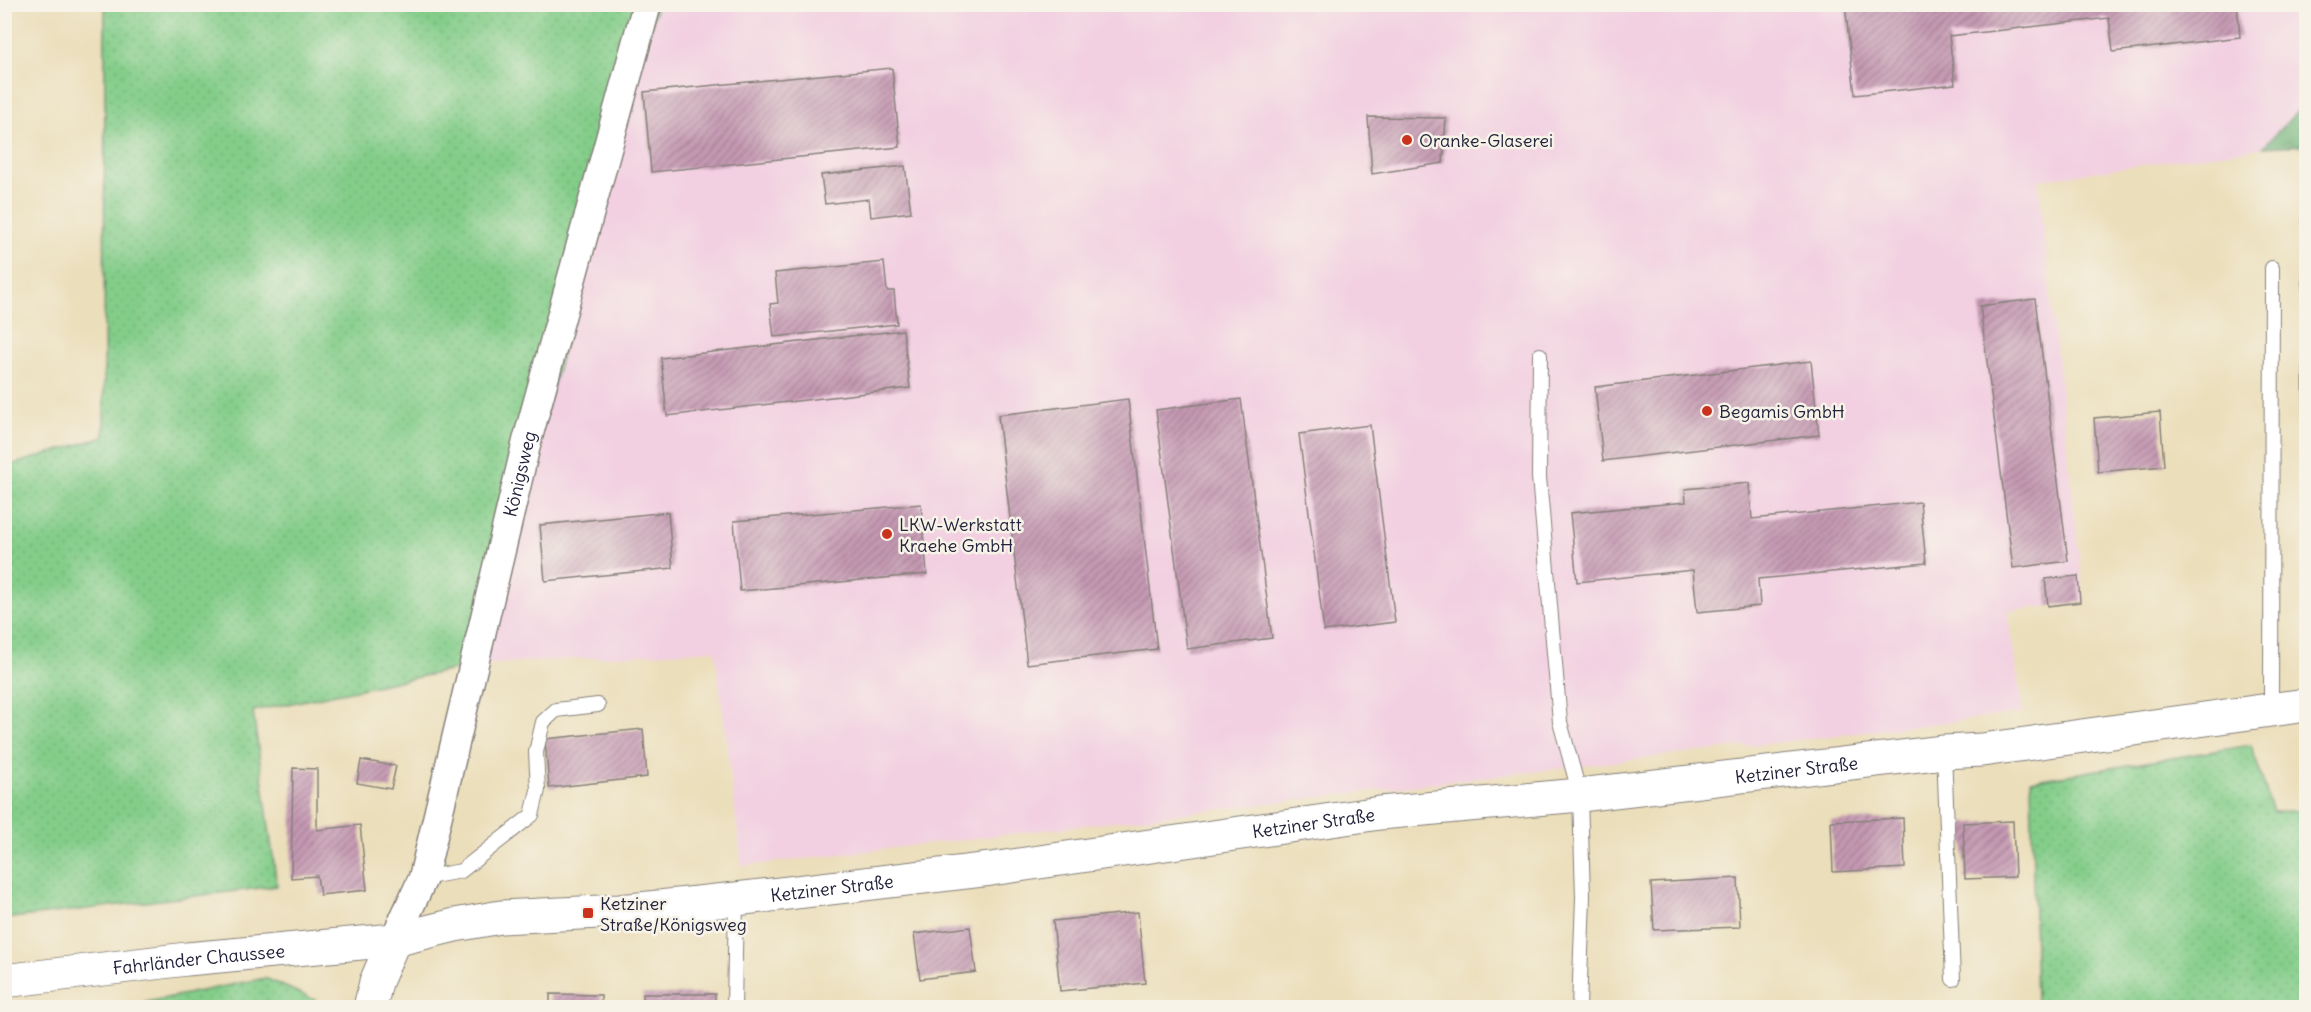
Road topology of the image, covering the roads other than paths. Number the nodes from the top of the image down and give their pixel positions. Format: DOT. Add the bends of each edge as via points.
graph roads {
  1 [pos="647,4"];
  2 [pos="2272,268"];
  3 [pos="1540,355"];
  4 [pos="598,705"];
  5 [pos="2307,705"];
  6 [pos="2271,711"];
  7 [pos="1944,752"];
  8 [pos="1580,795"];
  9 [pos="423,878"];
  10 [pos="736,899"];
  11 [pos="394,940"];
  12 [pos="1953,979"];
  13 [pos="4,981"];
  14 [pos="370,1008"];
  15 [pos="734,1008"];
  16 [pos="1579,1008"];
  1 -- 9 [label="street, Königsweg" via="527,441"];
  2 -- 6 [label="lane"];
  3 -- 8 [label="lane" via="1539,477 1560,722"];
  4 -- 9 [label="lane" via="556,710 543,722 536,752 538,790 532,815 461,871"];
  5 -- 6 [label="street, Ketziner Straße"];
  6 -- 7 [label="street, Ketziner Straße"];
  7 -- 8 [label="street, Ketziner Straße"];
  7 -- 12 [label="lane"];
  8 -- 10 [label="street, Ketziner Straße" via="1380,813 991,869"];
  8 -- 16 [label="lane" via="1583,897"];
  9 -- 11 [label="street, Königsweg"];
  10 -- 11 [label="street, Ketziner Straße" via="620,911 501,917"];
  10 -- 15 [label="lane"];
  11 -- 13 [label="street, Fahrländer Chaussee"];
  11 -- 14 [label="street"];
}
